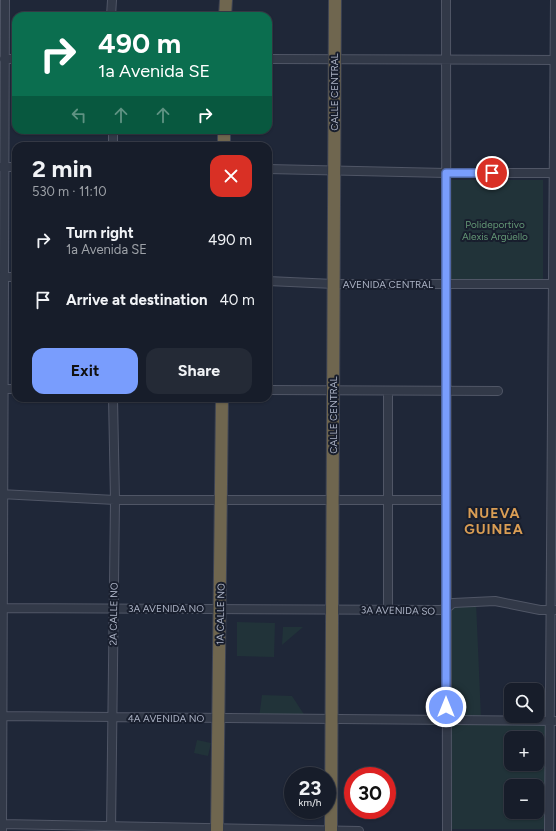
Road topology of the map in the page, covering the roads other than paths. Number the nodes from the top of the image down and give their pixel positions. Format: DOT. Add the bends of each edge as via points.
graph roads {
  1 [pos="5,0"];
  2 [pos="112,0"];
  3 [pos="226,0"];
  4 [pos="335,0"];
  5 [pos="446,0"];
  6 [pos="555,0"];
  7 [pos="111,12"];
  8 [pos="225,12"];
  9 [pos="4,59"];
  10 [pos="12,59"];
  11 [pos="446,59"];
  12 [pos="272,60"];
  13 [pos="335,60"];
  14 [pos="555,60"];
  15 [pos="3,167"];
  16 [pos="272,169"];
  17 [pos="334,170"];
  18 [pos="446,173"];
  19 [pos="555,173"];
  20 [pos="2,277"];
  21 [pos="272,281"];
  22 [pos="334,284"];
  23 [pos="446,284"];
  24 [pos="554,284"];
  25 [pos="1,389"];
  26 [pos="12,389"];
  27 [pos="272,390"];
  28 [pos="333,391"];
  29 [pos="388,391"];
  30 [pos="446,391"];
  31 [pos="498,391"];
  32 [pos="554,392"];
  33 [pos="113,402"];
  34 [pos="222,402"];
  35 [pos="1,494"];
  36 [pos="115,500"];
  37 [pos="221,500"];
  38 [pos="333,500"];
  39 [pos="446,500"];
  40 [pos="388,501"];
  41 [pos="554,501"];
  42 [pos="1,608"];
  43 [pos="113,608"];
  44 [pos="220,609"];
  45 [pos="332,609"];
  46 [pos="446,609"];
  47 [pos="388,610"];
  48 [pos="553,610"];
  49 [pos="1,716"];
  50 [pos="112,717"];
  51 [pos="219,718"];
  52 [pos="332,719"];
  53 [pos="446,721"];
  54 [pos="553,721"];
  55 [pos="2,827"];
  56 [pos="110,829"];
  57 [pos="218,829"];
  58 [pos="331,831"];
  59 [pos="359,831"];
  60 [pos="447,831"];
  61 [pos="549,831"];
  1 -- 9 [label="street"];
  2 -- 7 [label="street"];
  3 -- 8 [label="highway"];
  4 -- 13 [label="highway, CALLE CENTRAL"];
  5 -- 11 [label="street"];
  6 -- 14 [label="street"];
  9 -- 10 [label="street"];
  9 -- 15 [label="street"];
  11 -- 13 [label="street"];
  11 -- 14 [label="street"];
  11 -- 18 [label="street"];
  12 -- 13 [label="street"];
  13 -- 17 [label="highway, CALLE CENTRAL"];
  14 -- 19 [label="street"];
  15 -- 20 [label="street"];
  16 -- 17 [label="street"];
  17 -- 18 [label="street"];
  17 -- 22 [label="highway, CALLE CENTRAL"];
  18 -- 19 [label="street"];
  18 -- 23 [label="street"];
  19 -- 24 [label="street"];
  20 -- 25 [label="street"];
  21 -- 22 [label="street, AVENIDA CENTRAL"];
  22 -- 23 [label="street, AVENIDA CENTRAL"];
  22 -- 28 [label="highway, CALLE CENTRAL"];
  23 -- 24 [label="street, AVENIDA CENTRAL"];
  23 -- 30 [label="street"];
  24 -- 32 [label="street"];
  25 -- 26 [label="street"];
  25 -- 35 [label="street"];
  27 -- 28 [label="street"];
  28 -- 29 [label="street"];
  28 -- 38 [label="highway, CALLE CENTRAL"];
  29 -- 30 [label="street"];
  29 -- 40 [label="street"];
  30 -- 31 [label="street"];
  30 -- 39 [label="street"];
  32 -- 41 [label="street"];
  33 -- 36 [label="street, 2A CALLE NO"];
  34 -- 37 [label="highway, 1A CALLE NO"];
  35 -- 36 [label="street"];
  35 -- 42 [label="street"];
  36 -- 37 [label="street"];
  36 -- 43 [label="street, 2A CALLE NO"];
  37 -- 38 [label="street"];
  37 -- 44 [label="highway, 1A CALLE NO"];
  38 -- 40 [label="street"];
  38 -- 45 [label="highway, CALLE CENTRAL"];
  39 -- 40 [label="street"];
  39 -- 46 [label="street"];
  40 -- 47 [label="street"];
  41 -- 48 [label="street"];
  42 -- 43 [label="street, 3A AVENIDA NO"];
  42 -- 49 [label="street"];
  43 -- 44 [label="street, 3A AVENIDA NO"];
  43 -- 50 [label="street, 2A CALLE NO"];
  44 -- 45 [label="street, 3A AVENIDA NO"];
  44 -- 51 [label="highway, 1A CALLE NO"];
  45 -- 47 [label="street, 3A AVENIDA SO"];
  45 -- 52 [label="highway, CALLE CENTRAL"];
  46 -- 47 [label="street, 3A AVENIDA SO"];
  46 -- 48 [label="street, 3A AVENIDA SO" via="453,603 495,601"];
  46 -- 53 [label="street"];
  48 -- 54 [label="street"];
  49 -- 50 [label="street, 4A AVENIDA NO"];
  49 -- 55 [label="street"];
  50 -- 51 [label="street, 4A AVENIDA NO"];
  50 -- 56 [label="street, 2A CALLE NO"];
  51 -- 52 [label="street, 4A AVENIDA NO"];
  51 -- 57 [label="highway, 1A CALLE NO"];
  52 -- 53 [label="street, 4A AVENIDA NO"];
  52 -- 58 [label="highway, CALLE CENTRAL"];
  53 -- 54 [label="street, 4A AVENIDA NO"];
  53 -- 60 [label="street"];
  54 -- 61 [label="street"];
  55 -- 56 [label="street"];
  56 -- 57 [label="street"];
  57 -- 58 [label="street"];
  58 -- 59 [label="street"];
}
